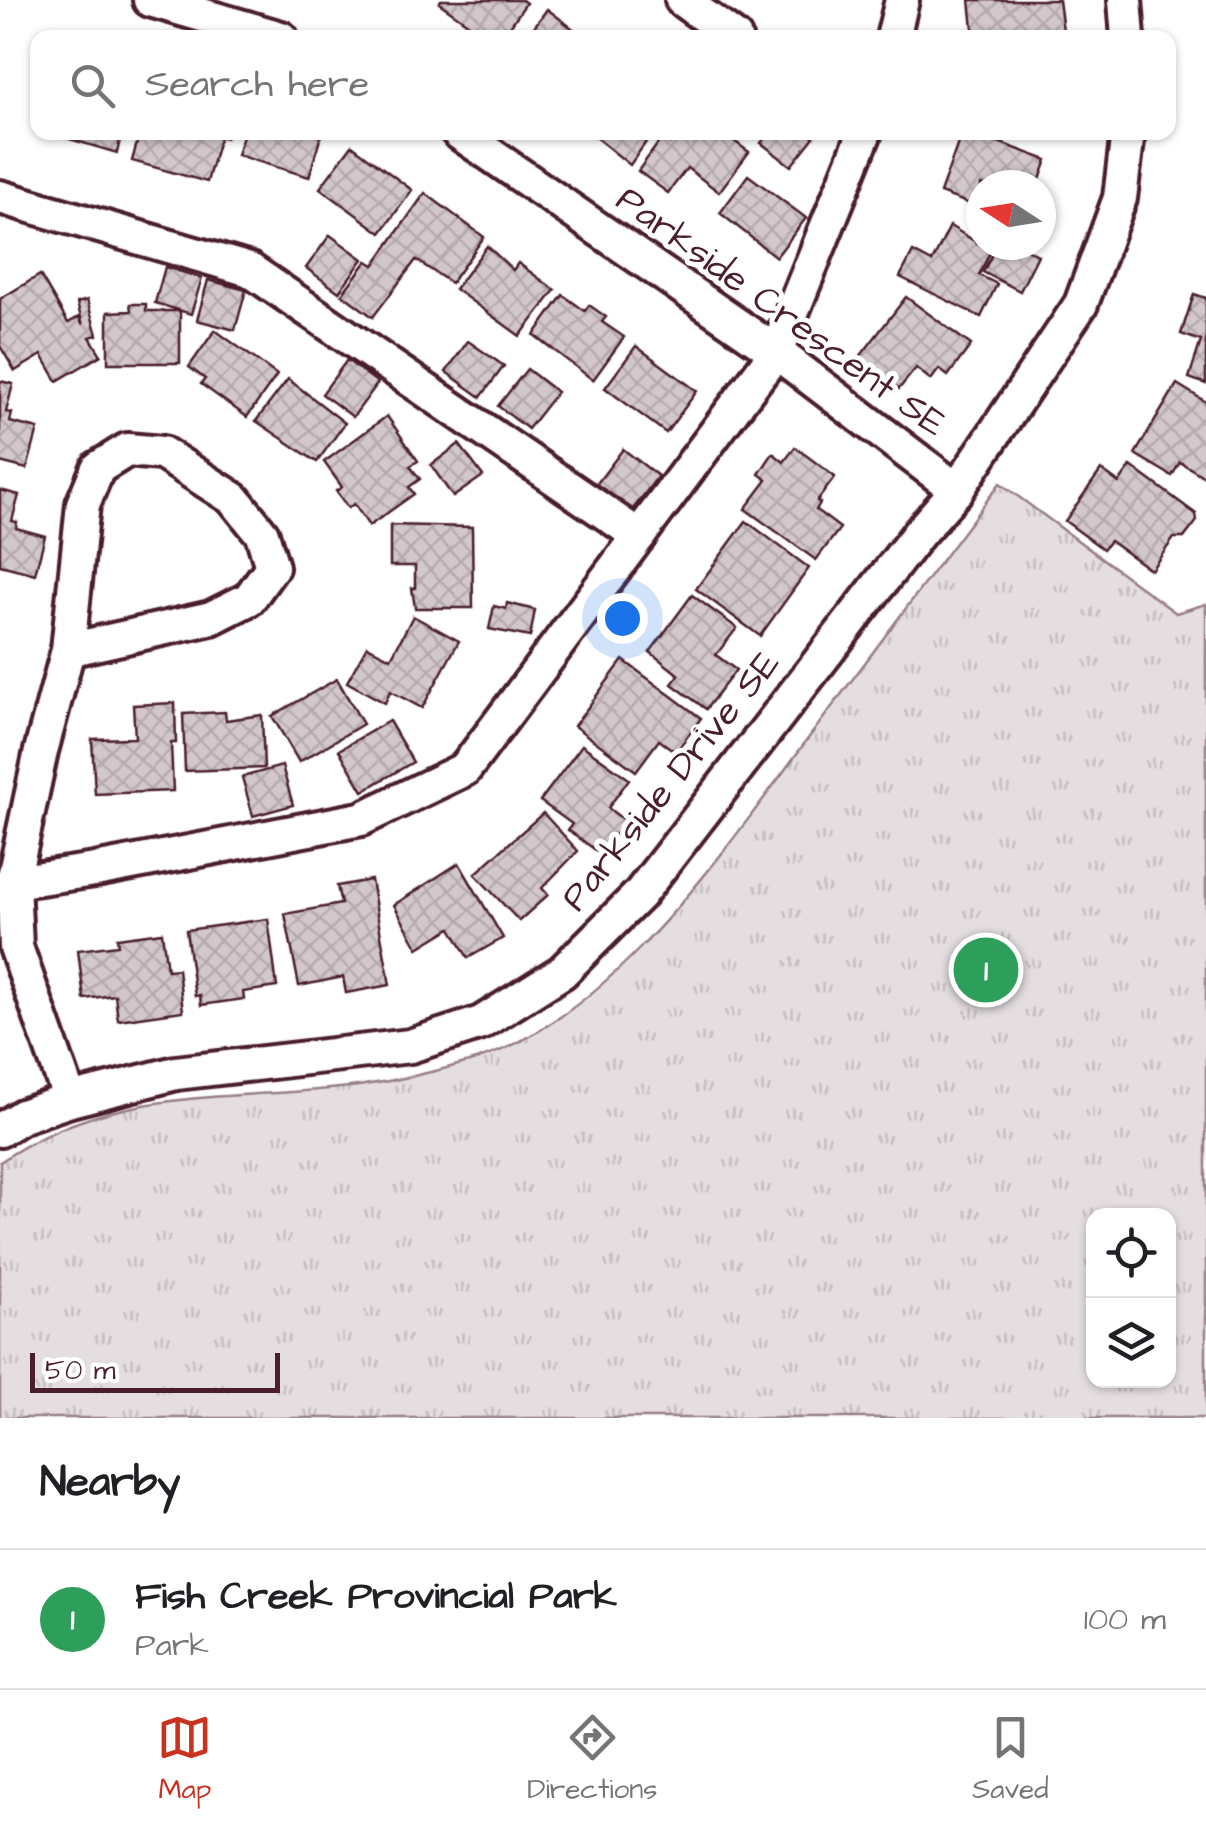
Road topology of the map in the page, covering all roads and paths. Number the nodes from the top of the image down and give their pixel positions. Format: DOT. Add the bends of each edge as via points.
graph roads {
  1 [pos="150,0"];
  2 [pos="682,0"];
  3 [pos="902,0"];
  4 [pos="1125,0"];
  5 [pos="253,30"];
  6 [pos="724,30"];
  7 [pos="896,30"];
  8 [pos="1127,30"];
  9 [pos="470,140"];
  10 [pos="863,140"];
  11 [pos="1127,140"];
  12 [pos="0,197"];
  13 [pos="776,352"];
  14 [pos="957,490"];
  15 [pos="638,536"];
  16 [pos="68,650"];
  17 [pos="6,885"];
  18 [pos="70,1100"];
  19 [pos="0,1130"];
  1 -- 5 [label="street"];
  2 -- 6 [label="street"];
  3 -- 7 [label="street"];
  4 -- 8 [label="street"];
  9 -- 13 [label="street, Parkside Crescent SE"];
  10 -- 13 [label="street"];
  11 -- 14 [label="street, Parkside Drive SE" via="1120,198 1081,304"];
  12 -- 15 [label="street" via="250,270"];
  13 -- 14 [label="street, Parkside Crescent SE"];
  13 -- 15 [label="street"];
  14 -- 18 [label="street, Parkside Drive SE" via="639,894 562,972 481,1023 410,1046 176,1073"];
  15 -- 17 [label="street" via="465,769 361,819"];
  16 -- 16 [label="street" via="211,618 249,599 272,567 262,534 234,499 162,453 127,450 98,468 83,504"];
  16 -- 17 [label="street"];
  17 -- 18 [label="street" via="16,947"];
  18 -- 19 [label="street, Parkside Drive SE"];
}
